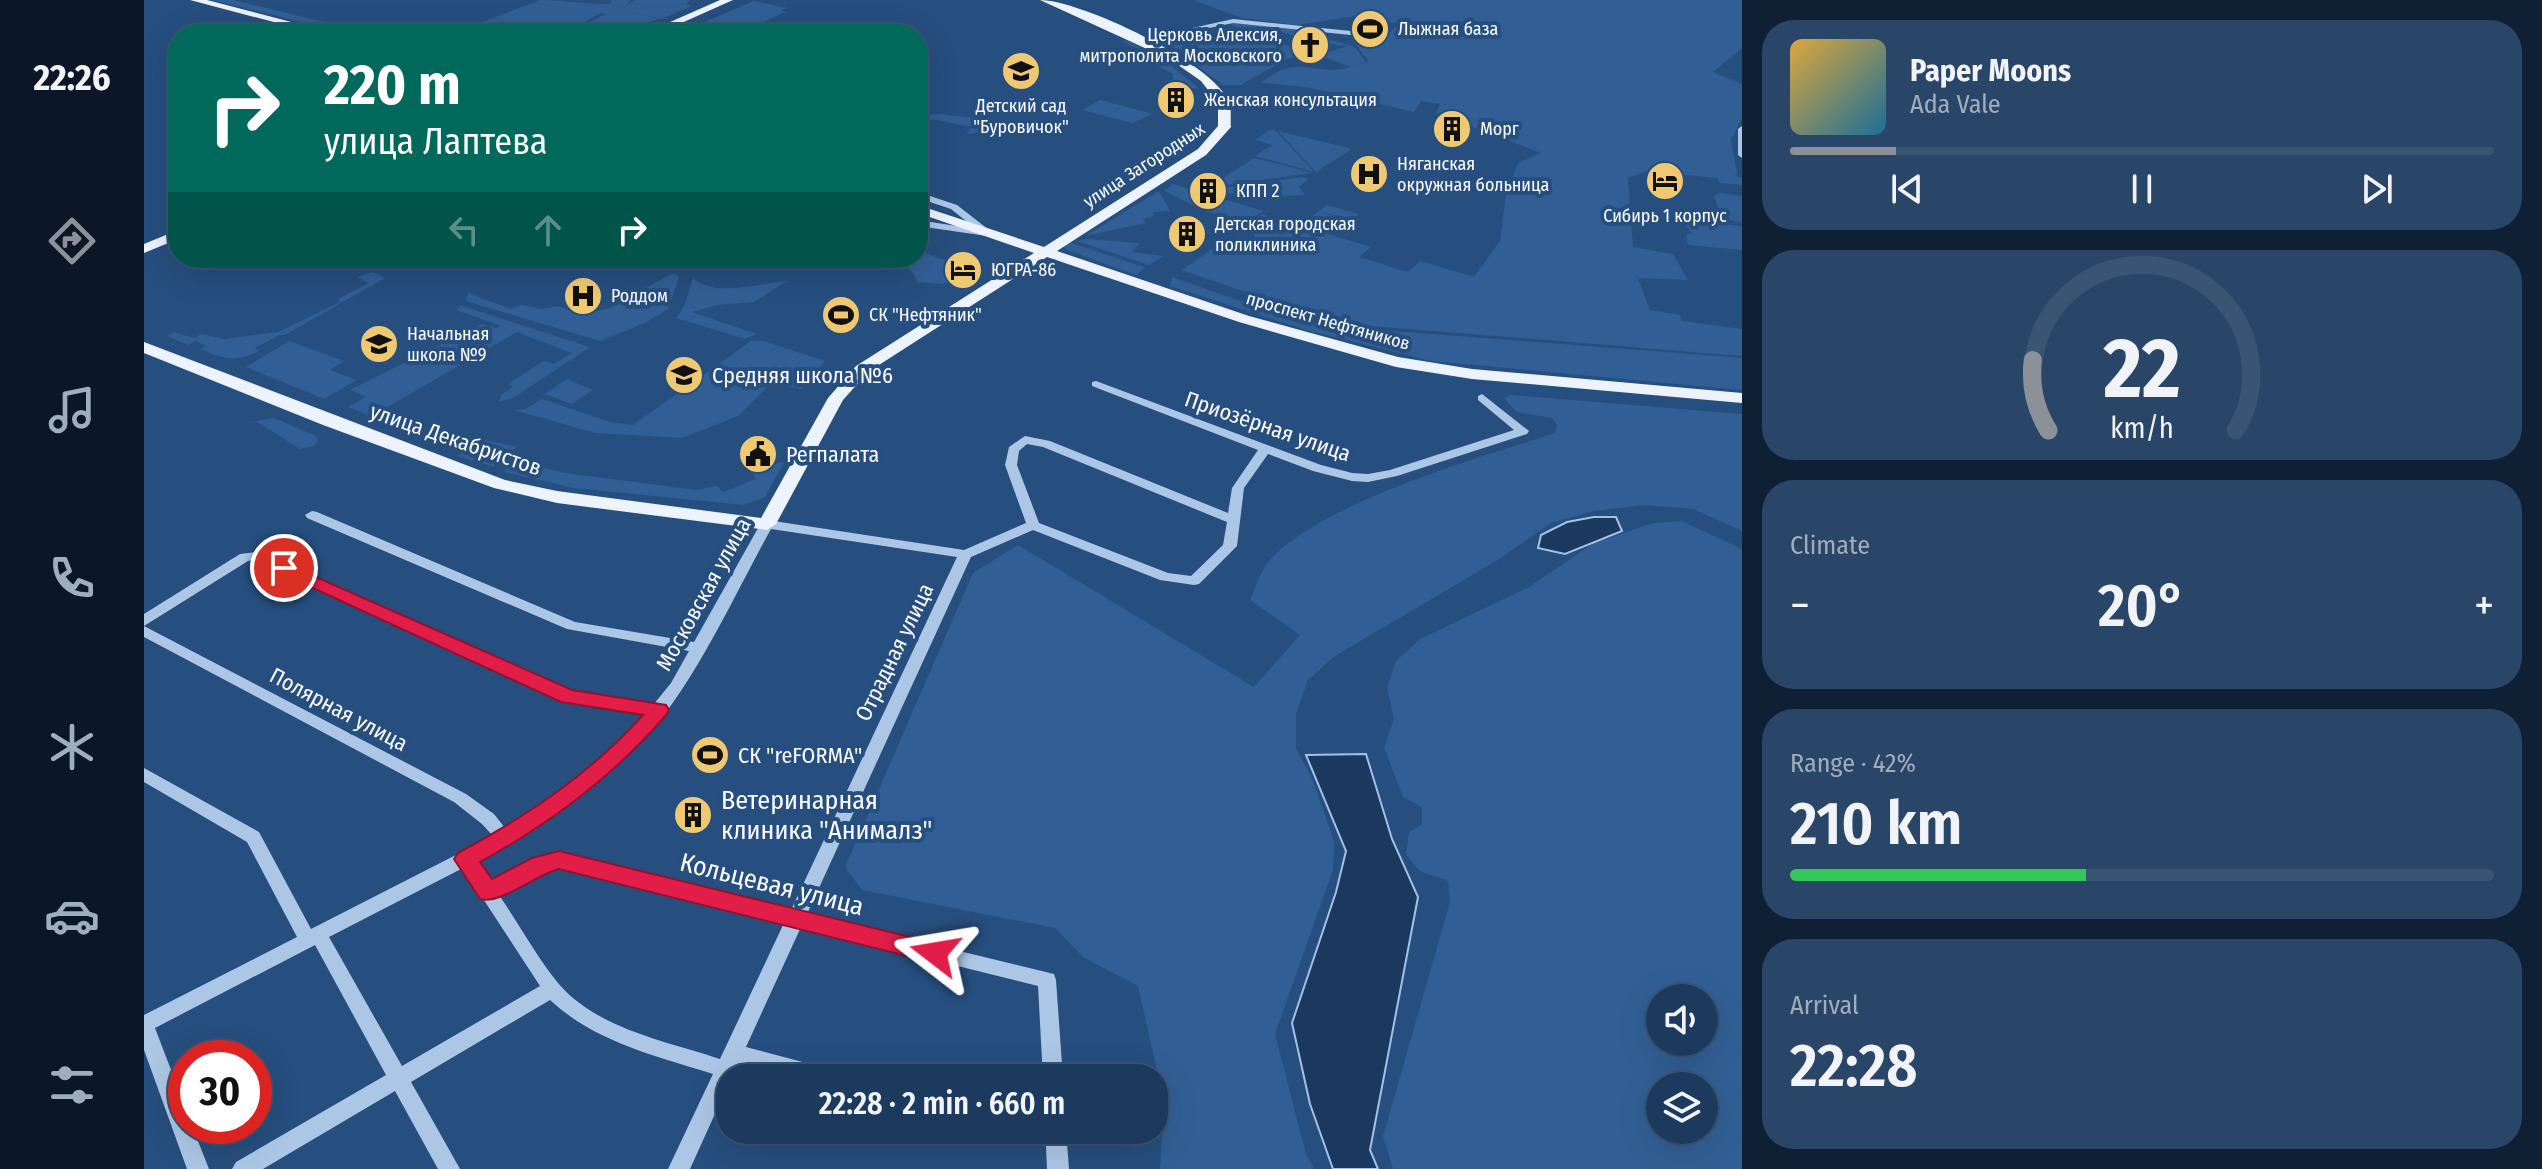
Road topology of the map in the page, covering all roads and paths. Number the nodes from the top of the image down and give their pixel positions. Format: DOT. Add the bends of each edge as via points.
graph roads {
  1 [pos="195,0"];
  2 [pos="728,0"];
  3 [pos="1045,0"];
  4 [pos="292,24"];
  5 [pos="672,24"];
  6 [pos="1380,36"];
  7 [pos="1142,40"];
  8 [pos="1742,129"];
  9 [pos="1742,155"];
  10 [pos="928,198"];
  11 [pos="928,212"];
  12 [pos="928,224"];
  13 [pos="988,233"];
  14 [pos="168,236"];
  15 [pos="144,246"];
  16 [pos="1042,251"];
  17 [pos="144,347"];
  18 [pos="1096,384"];
  19 [pos="1482,398"];
  20 [pos="1742,398"];
  21 [pos="1265,449"];
  22 [pos="312,515"];
  23 [pos="1233,520"];
  24 [pos="767,524"];
  25 [pos="1033,525"];
  26 [pos="965,554"];
  27 [pos="144,621"];
  28 [pos="144,631"];
  29 [pos="700,648"];
  30 [pos="659,710"];
  31 [pos="144,774"];
  32 [pos="505,839"];
  33 [pos="466,859"];
  34 [pos="489,892"];
  35 [pos="796,919"];
  36 [pos="313,937"];
  37 [pos="552,989"];
  38 [pos="144,1024"];
  39 [pos="730,1061"];
  40 [pos="747,1064"];
  41 [pos="1052,1064"];
  42 [pos="397,1077"];
  43 [pos="1057,1144"];
  44 [pos="198,1169"];
  45 [pos="243,1169"];
  46 [pos="449,1169"];
  47 [pos="679,1169"];
  48 [pos="1058,1169"];
  1 -- 4 [label="main road"];
  2 -- 5 [label="main road"];
  3 -- 7 [label="main road, улица Загородных"];
  6 -- 7 [label="street" via="1233,21"];
  7 -- 16 [label="main road, улица Загородных" via="1185,62 1212,85 1223,103 1223,131 1202,152"];
  8 -- 9 [label="street"];
  10 -- 13 [label="street" via="954,207"];
  11 -- 13 [label="main road, проспект Нефтяников"];
  12 -- 13 [label="street"];
  13 -- 16 [label="main road, проспект Нефтяников"];
  14 -- 15 [label="main road"];
  16 -- 20 [label="main road, проспект Нефтяников" via="1244,319 1396,362 1472,374"];
  16 -- 24 [label="main road, Московская улица" via="855,375 836,398"];
  17 -- 24 [label="main road, улица Декабристов" via="500,484 557,497"];
  18 -- 21 [label="street, Приозёрная улица"];
  19 -- 21 [label="street, Приозёрная улица" via="1522,428 1521,433 1368,478 1332,473"];
  21 -- 23 [label="street" via="1242,480"];
  22 -- 29 [label="street" via="572,626"];
  23 -- 25 [label="street" via="1230,546 1187,582"];
  23 -- 25 [label="street" via="1025,440 1013,450 1011,465"];
  24 -- 26 [label="street, Отрадная улица"];
  24 -- 29 [label="street, Московская улица"];
  25 -- 26 [label="street"];
  26 -- 35 [label="street, Отрадная улица"];
  27 -- 30 [label="street" via="245,557 257,556 568,697"];
  28 -- 32 [label="street, Полярная улица" via="460,798"];
  29 -- 30 [label="street, Московская улица"];
  30 -- 32 [label="street, Московская улица" via="592,778"];
  31 -- 36 [label="street" via="253,837"];
  32 -- 33 [label="street, Московская улица"];
  33 -- 34 [label="street"];
  33 -- 36 [label="street, Московская улица"];
  34 -- 35 [label="street, Кольцевая улица" via="540,864 559,860"];
  34 -- 37 [label="street"];
  35 -- 39 [label="street, Отрадная улица"];
  35 -- 41 [label="street, Кольцевая улица" via="1047,980"];
  36 -- 38 [label="street, Московская улица"];
  36 -- 42 [label="street"];
  37 -- 39 [label="street" via="596,1023"];
  37 -- 42 [label="street"];
  38 -- 44 [label="street"];
  39 -- 40 [label="street"];
  39 -- 47 [label="street, Отрадная улица"];
  42 -- 45 [label="street"];
  42 -- 46 [label="street"];
  43 -- 48 [label="street"];
}
